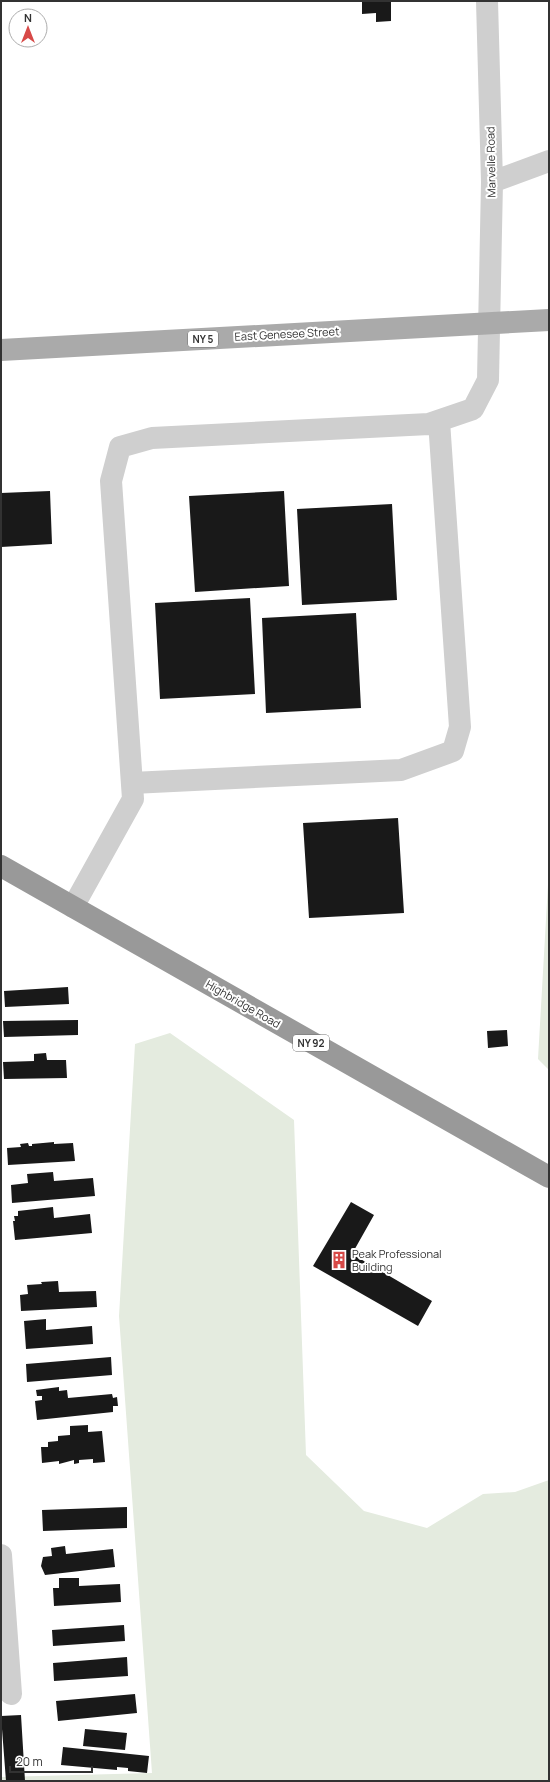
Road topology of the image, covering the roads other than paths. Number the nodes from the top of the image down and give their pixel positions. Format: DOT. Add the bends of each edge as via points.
graph roads {
  1 [pos="487,1"];
  2 [pos="549,161"];
  3 [pos="492,182"];
  4 [pos="549,320"];
  5 [pos="489,323"];
  6 [pos="1,350"];
  7 [pos="439,421"];
  8 [pos="132,784"];
  9 [pos="1,866"];
  10 [pos="73,907"];
  11 [pos="549,1177"];
  12 [pos="1,1555"];
  13 [pos="11,1694"];
  1 -- 3 [label="street, Marvelle Road"];
  2 -- 3 [label="street"];
  3 -- 5 [label="street, Marvelle Road"];
  4 -- 5 [label="main road, East Genesee Street / NY 5"];
  5 -- 6 [label="main road, East Genesee Street / NY 5"];
  5 -- 7 [label="street, Marvelle Road" via="488,380 473,409"];
  7 -- 8 [label="street" via="460,727 453,751 401,770"];
  7 -- 8 [label="street, Marvelle Road" via="429,424 152,438 120,447 111,481"];
  8 -- 10 [label="street" via="133,799"];
  9 -- 10 [label="highway, Highbridge Road / NY 92"];
  10 -- 11 [label="highway, Highbridge Road / NY 92"];
  12 -- 13 [label="street"];
}
